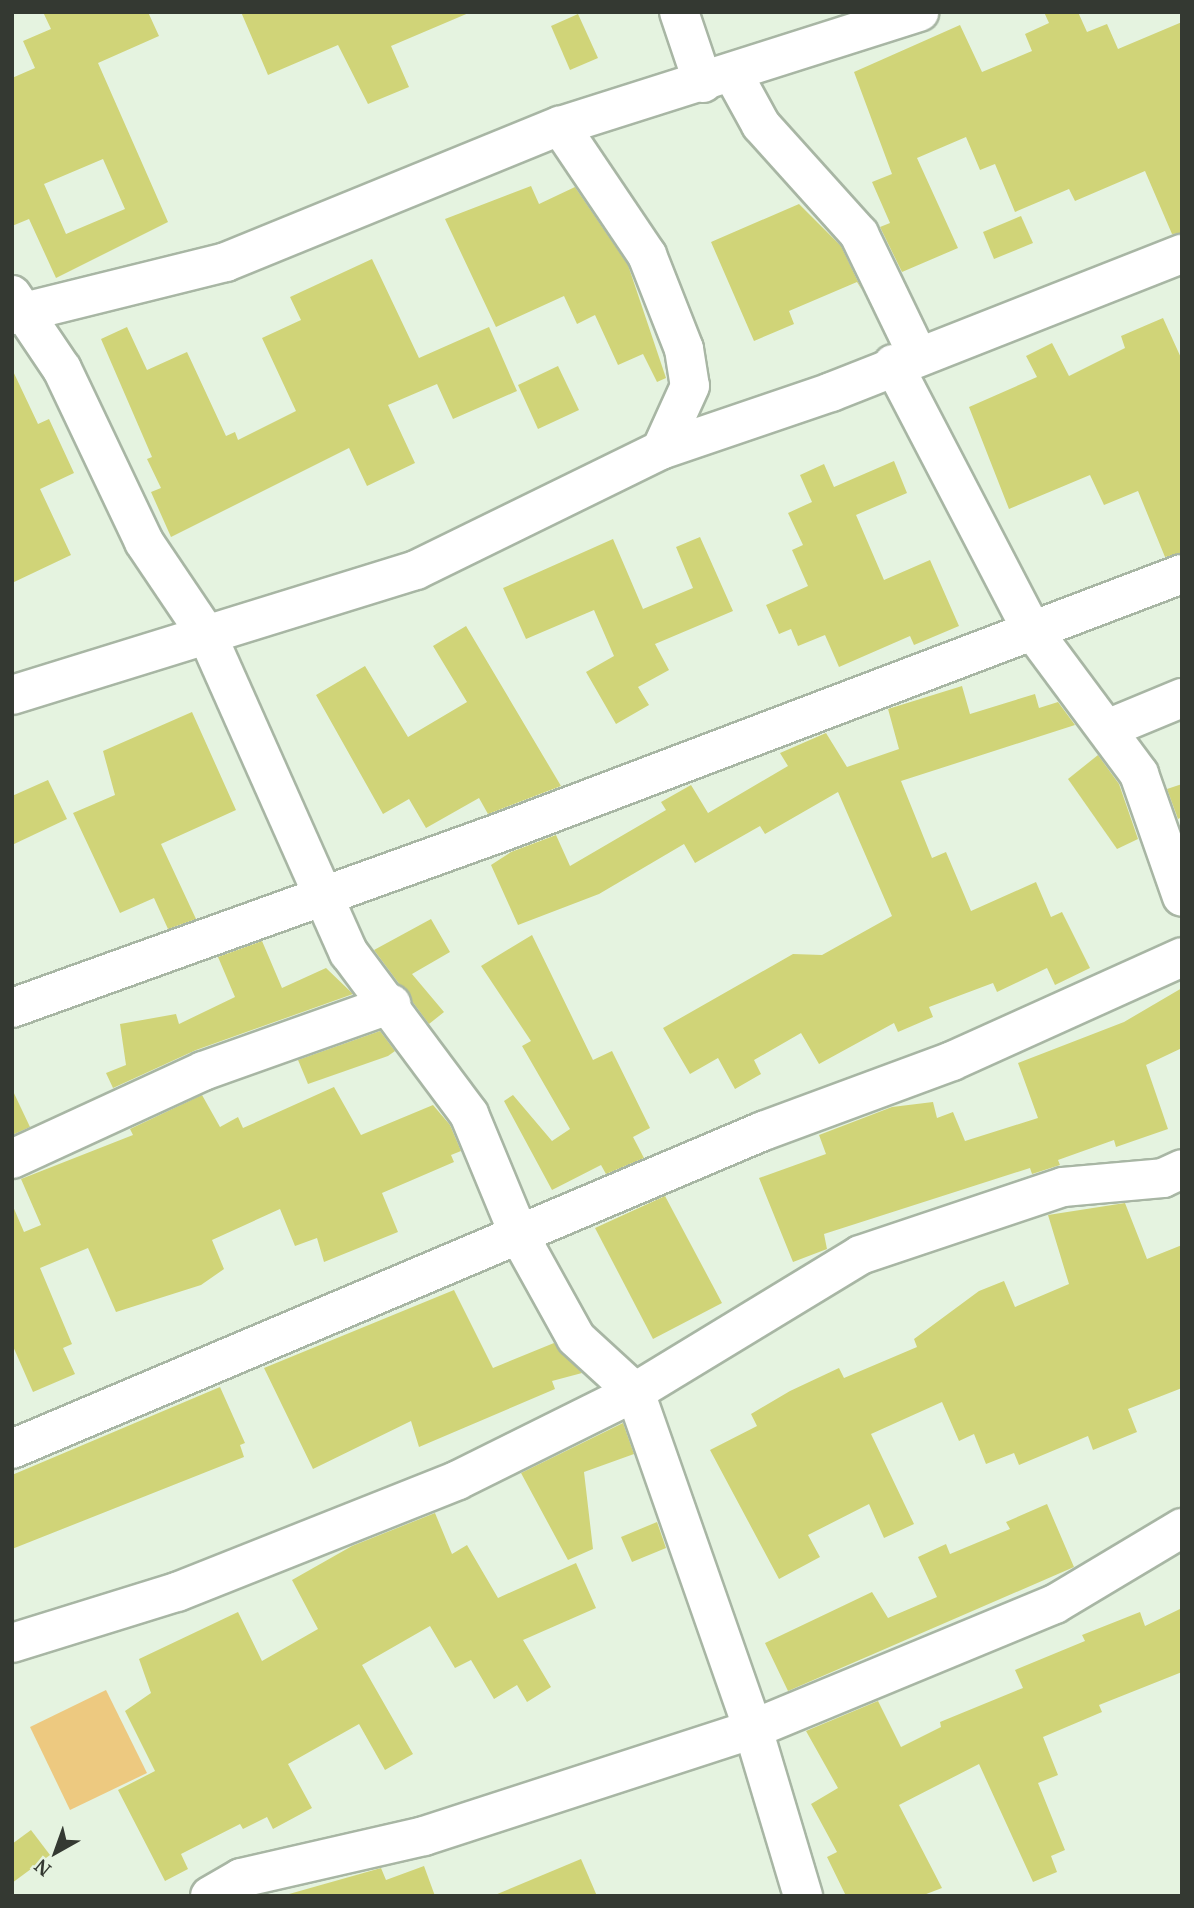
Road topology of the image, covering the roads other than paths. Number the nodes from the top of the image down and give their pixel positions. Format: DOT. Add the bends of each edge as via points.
graph roads {
  1 [pos="679,12"];
  2 [pos="919,12"];
  3 [pos="718,78"];
  4 [pos="560,126"];
  5 [pos="1182,254"];
  6 [pos="16,307"];
  7 [pos="905,360"];
  8 [pos="661,450"];
  9 [pos="1182,573"];
  10 [pos="1030,627"];
  11 [pos="208,637"];
  12 [pos="12,695"];
  13 [pos="1182,698"];
  14 [pos="1107,729"];
  15 [pos="322,891"];
  16 [pos="1182,897"];
  17 [pos="1182,957"];
  18 [pos="391,1004"];
  19 [pos="12,1008"];
  20 [pos="12,1159"];
  21 [pos="1182,1169"];
  22 [pos="520,1237"];
  23 [pos="635,1392"];
  24 [pos="12,1449"];
  25 [pos="1182,1528"];
  26 [pos="12,1643"];
  27 [pos="753,1729"];
  28 [pos="210,1896"];
  29 [pos="803,1896"];
  1 -- 3 [label="street"];
  2 -- 3 [label="street"];
  3 -- 4 [label="street"];
  3 -- 7 [label="street" via="859,234"];
  4 -- 6 [label="street" via="226,262"];
  4 -- 8 [label="street" via="634,230 684,349 690,386"];
  5 -- 7 [label="street"];
  6 -- 11 [label="street" via="62,369 144,542"];
  7 -- 8 [label="street" via="831,392"];
  7 -- 10 [label="street"];
  8 -- 11 [label="street" via="416,570"];
  9 -- 10 [label="street"];
  10 -- 14 [label="street"];
  10 -- 15 [label="street" via="499,833"];
  11 -- 12 [label="street"];
  11 -- 15 [label="street"];
  13 -- 14 [label="street"];
  14 -- 16 [label="street" via="1139,774 1160,819"];
  15 -- 18 [label="street" via="349,953"];
  15 -- 19 [label="street"];
  17 -- 22 [label="street" via="951,1061 762,1131"];
  18 -- 20 [label="street" via="203,1071"];
  18 -- 22 [label="street" via="469,1114"];
  21 -- 23 [label="street" via="1163,1178 1063,1187 860,1255"];
  22 -- 23 [label="street" via="576,1338"];
  22 -- 24 [label="street"];
  23 -- 26 [label="street" via="458,1480 177,1592"];
  23 -- 27 [label="street"];
  25 -- 27 [label="street" via="1055,1604"];
  27 -- 28 [label="street" via="424,1836 241,1878"];
  27 -- 29 [label="street"];
}
